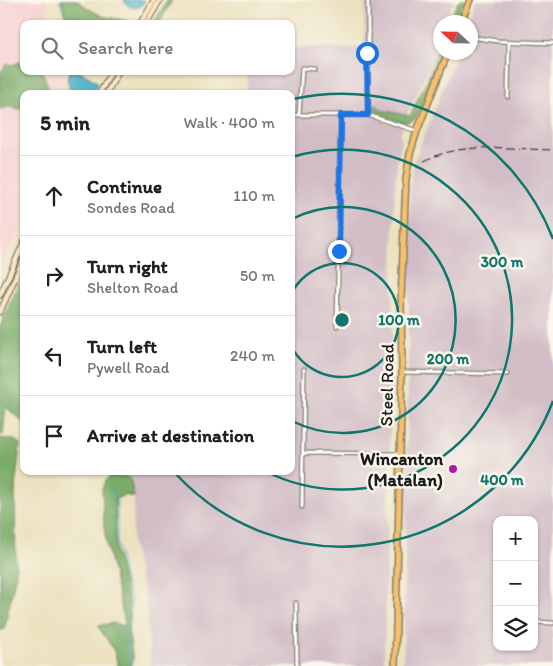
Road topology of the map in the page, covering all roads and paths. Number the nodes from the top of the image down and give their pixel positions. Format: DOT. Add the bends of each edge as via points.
graph roads {
  1 [pos="154,0"];
  2 [pos="160,0"];
  3 [pos="368,0"];
  4 [pos="470,0"];
  5 [pos="464,15"];
  6 [pos="142,20"];
  7 [pos="148,20"];
  8 [pos="478,38"];
  9 [pos="509,42"];
  10 [pos="553,43"];
  11 [pos="445,60"];
  12 [pos="314,69"];
  13 [pos="110,75"];
  14 [pos="116,75"];
  15 [pos="101,90"];
  16 [pos="108,90"];
  17 [pos="508,97"];
  18 [pos="299,115"];
  19 [pos="341,115"];
  20 [pos="368,115"];
  21 [pos="295,116"];
  22 [pos="417,131"];
  23 [pos="20,251"];
  24 [pos="20,267"];
  25 [pos="0,295"];
  26 [pos="0,312"];
  27 [pos="337,326"];
  28 [pos="304,369"];
  29 [pos="402,372"];
  30 [pos="508,374"];
  31 [pos="303,453"];
  32 [pos="399,454"];
  33 [pos="302,507"];
  34 [pos="296,603"];
  35 [pos="538,622"];
  36 [pos="553,623"];
  37 [pos="297,666"];
  38 [pos="396,666"];
  1 -- 6 [label="street"];
  2 -- 7 [label="street"];
  3 -- 20 [label="street"];
  4 -- 5 [label="main road"];
  8 -- 9 [label="street"];
  9 -- 10 [label="street"];
  9 -- 17 [label="street"];
  11 -- 22 [label="main road, Steel Road"];
  12 -- 18 [label="street" via="302,68"];
  13 -- 15 [label="street"];
  14 -- 16 [label="street"];
  18 -- 19 [label="street"];
  18 -- 21 [label="street"];
  19 -- 20 [label="street"];
  19 -- 27 [label="street"];
  20 -- 22 [label="street"];
  22 -- 29 [label="main road, Steel Road" via="406,179"];
  23 -- 25 [label="street"];
  24 -- 26 [label="street"];
  28 -- 31 [label="street"];
  29 -- 30 [label="street"];
  29 -- 32 [label="main road, Steel Road"];
  31 -- 32 [label="street"];
  31 -- 33 [label="street"];
  32 -- 38 [label="main road, Steel Road"];
  34 -- 37 [label="street"];
  35 -- 36 [label="street"];
}
